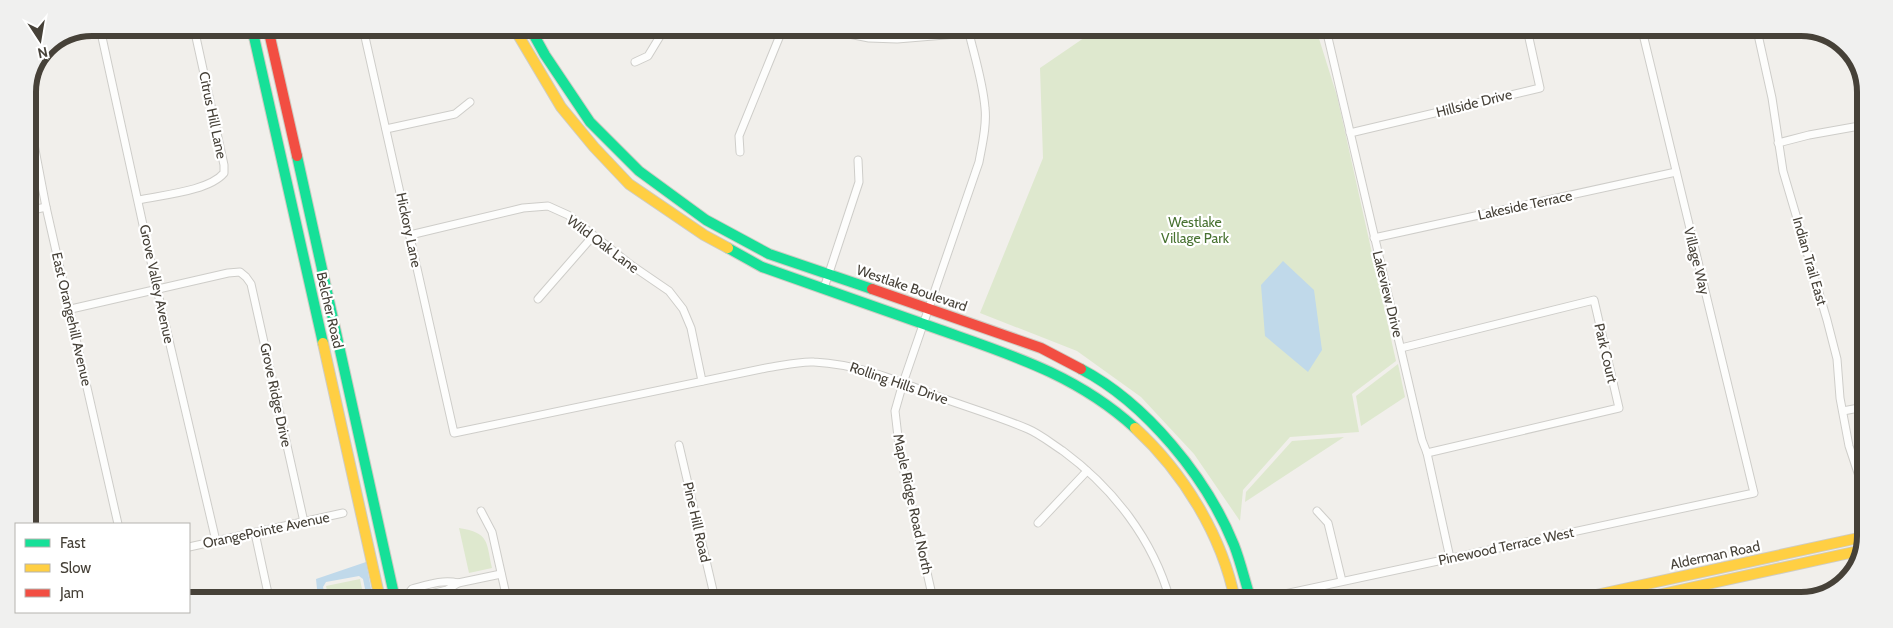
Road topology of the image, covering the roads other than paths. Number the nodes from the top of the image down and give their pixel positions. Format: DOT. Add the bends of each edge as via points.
graph roads {
  1 [pos="102,36"];
  2 [pos="196,36"];
  3 [pos="254,36"];
  4 [pos="270,36"];
  5 [pos="366,36"];
  6 [pos="519,36"];
  7 [pos="534,36"];
  8 [pos="660,36"];
  9 [pos="780,36"];
  10 [pos="859,36"];
  11 [pos="932,36"];
  12 [pos="969,36"];
  13 [pos="1328,36"];
  14 [pos="1529,36"];
  15 [pos="1643,36"];
  16 [pos="1759,36"];
  17 [pos="636,62"];
  18 [pos="470,102"];
  19 [pos="1857,126"];
  20 [pos="386,129"];
  21 [pos="1350,133"];
  22 [pos="1778,143"];
  23 [pos="740,152"];
  24 [pos="36,155"];
  25 [pos="858,160"];
  26 [pos="1676,172"];
  27 [pos="139,200"];
  28 [pos="46,207"];
  29 [pos="36,209"];
  30 [pos="410,235"];
  31 [pos="593,236"];
  32 [pos="1374,238"];
  33 [pos="828,274"];
  34 [pos="824,288"];
  35 [pos="157,289"];
  36 [pos="538,299"];
  37 [pos="930,308"];
  38 [pos="70,309"];
  39 [pos="924,323"];
  40 [pos="1401,348"];
  41 [pos="702,382"];
  42 [pos="903,383"];
  43 [pos="1857,408"];
  44 [pos="1842,411"];
  45 [pos="454,433"];
  46 [pos="679,445"];
  47 [pos="1427,454"];
  48 [pos="1857,470"];
  49 [pos="1087,471"];
  50 [pos="1754,493"];
  51 [pos="481,511"];
  52 [pos="1317,511"];
  53 [pos="343,513"];
  54 [pos="304,522"];
  55 [pos="118,523"];
  56 [pos="1038,523"];
  57 [pos="254,533"];
  58 [pos="1857,538"];
  59 [pos="216,541"];
  60 [pos="190,547"];
  61 [pos="1855,552"];
  62 [pos="1450,558"];
  63 [pos="501,574"];
  64 [pos="1342,581"];
  65 [pos="438,582"];
  66 [pos="458,583"];
  67 [pos="268,592"];
  68 [pos="378,592"];
  69 [pos="393,592"];
  70 [pos="409,592"];
  71 [pos="440,592"];
  72 [pos="505,592"];
  73 [pos="713,592"];
  74 [pos="932,592"];
  75 [pos="1167,592"];
  76 [pos="1233,592"];
  77 [pos="1248,592"];
  78 [pos="1293,592"];
  79 [pos="1610,592"];
  80 [pos="1671,592"];
  1 -- 27 [label="street, Grove Valley Avenue"];
  2 -- 27 [label="street, Citrus Hill Lane" via="224,173 220,179 202,186"];
  3 -- 68 [label="street, Belcher Road"];
  4 -- 69 [label="street, Belcher Road"];
  5 -- 20 [label="street, Hickory Lane"];
  6 -- 34 [label="street, Westlake Boulevard" via="561,107 629,184 704,235 762,267"];
  7 -- 33 [label="street, Westlake Boulevard" via="590,122 639,171 706,220 769,254"];
  8 -- 17 [label="street" via="648,56"];
  9 -- 23 [label="street" via="739,136"];
  10 -- 11 [label="street" via="897,39"];
  12 -- 37 [label="street, Maple Ridge Road North" via="981,81 984,138 967,201"];
  13 -- 21 [label="street, Lakeview Drive"];
  14 -- 21 [label="street, Hillside Drive" via="1540,88"];
  15 -- 26 [label="street, Village Way"];
  16 -- 22 [label="street, Indian Trail East"];
  18 -- 20 [label="street" via="456,114"];
  19 -- 22 [label="street"];
  20 -- 30 [label="street, Hickory Lane"];
  21 -- 32 [label="street, Lakeview Drive"];
  22 -- 44 [label="street, Indian Trail East" via="1783,171 1835,351"];
  24 -- 28 [label="street, East Orangehill Avenue"];
  25 -- 33 [label="street" via="860,182"];
  26 -- 32 [label="street, Lakeside Terrace"];
  26 -- 50 [label="street, Village Way"];
  27 -- 35 [label="street, Grove Valley Avenue"];
  28 -- 29 [label="street"];
  28 -- 38 [label="street, East Orangehill Avenue"];
  30 -- 31 [label="street, Wild Oak Lane" via="523,208 548,206 568,215"];
  30 -- 45 [label="street, Hickory Lane"];
  31 -- 36 [label="street"];
  31 -- 41 [label="street, Wild Oak Lane" via="669,291 683,309 691,328"];
  32 -- 40 [label="street, Lakeview Drive"];
  33 -- 34 [label="street"];
  33 -- 37 [label="street, Westlake Boulevard"];
  34 -- 39 [label="street, Westlake Boulevard"];
  35 -- 38 [label="street"];
  35 -- 54 [label="street, Grove Ridge Drive" via="240,272 251,284"];
  35 -- 59 [label="street, Grove Valley Avenue"];
  37 -- 39 [label="street, Maple Ridge Road North"];
  37 -- 77 [label="street, Westlake Boulevard" via="1041,348 1091,374 1130,403 1162,432 1206,489 1234,545"];
  38 -- 55 [label="street, East Orangehill Avenue"];
  39 -- 42 [label="street, Maple Ridge Road North"];
  39 -- 76 [label="street, Westlake Boulevard" via="1032,362 1086,390 1120,414 1148,440 1194,498 1219,547"];
  40 -- 47 [label="street, Lakeview Drive"];
  40 -- 47 [label="street, Park Court" via="1594,300 1619,408"];
  41 -- 42 [label="street, Rolling Hills Drive" via="812,362 848,365"];
  41 -- 45 [label="street, Rolling Hills Drive"];
  42 -- 49 [label="street, Rolling Hills Drive" via="1029,430"];
  42 -- 74 [label="street, Maple Ridge Road North" via="895,411 900,454"];
  43 -- 44 [label="street"];
  44 -- 48 [label="street, Indian Trail East"];
  46 -- 73 [label="street, Pine Hill Road"];
  47 -- 62 [label="street, Lakeview Drive"];
  49 -- 56 [label="street"];
  49 -- 75 [label="street, Rolling Hills Drive" via="1108,491 1138,530 1152,554"];
  50 -- 62 [label="street, Pinewood Terrace West"];
  51 -- 63 [label="street" via="492,532"];
  52 -- 64 [label="street" via="1328,523"];
  53 -- 54 [label="street, OrangePointe Avenue"];
  54 -- 57 [label="street, OrangePointe Avenue"];
  57 -- 59 [label="street, OrangePointe Avenue"];
  57 -- 67 [label="street"];
  58 -- 79 [label="street, Alderman Road"];
  59 -- 60 [label="street, OrangePointe Avenue"];
  61 -- 80 [label="street, Alderman Road"];
  62 -- 64 [label="street, Pinewood Terrace West"];
  63 -- 66 [label="street"];
  63 -- 72 [label="street"];
  64 -- 78 [label="street, Pinewood Terrace West"];
  65 -- 66 [label="street"];
  65 -- 70 [label="street" via="412,588"];
  65 -- 71 [label="street"];
  66 -- 71 [label="street"];
}
